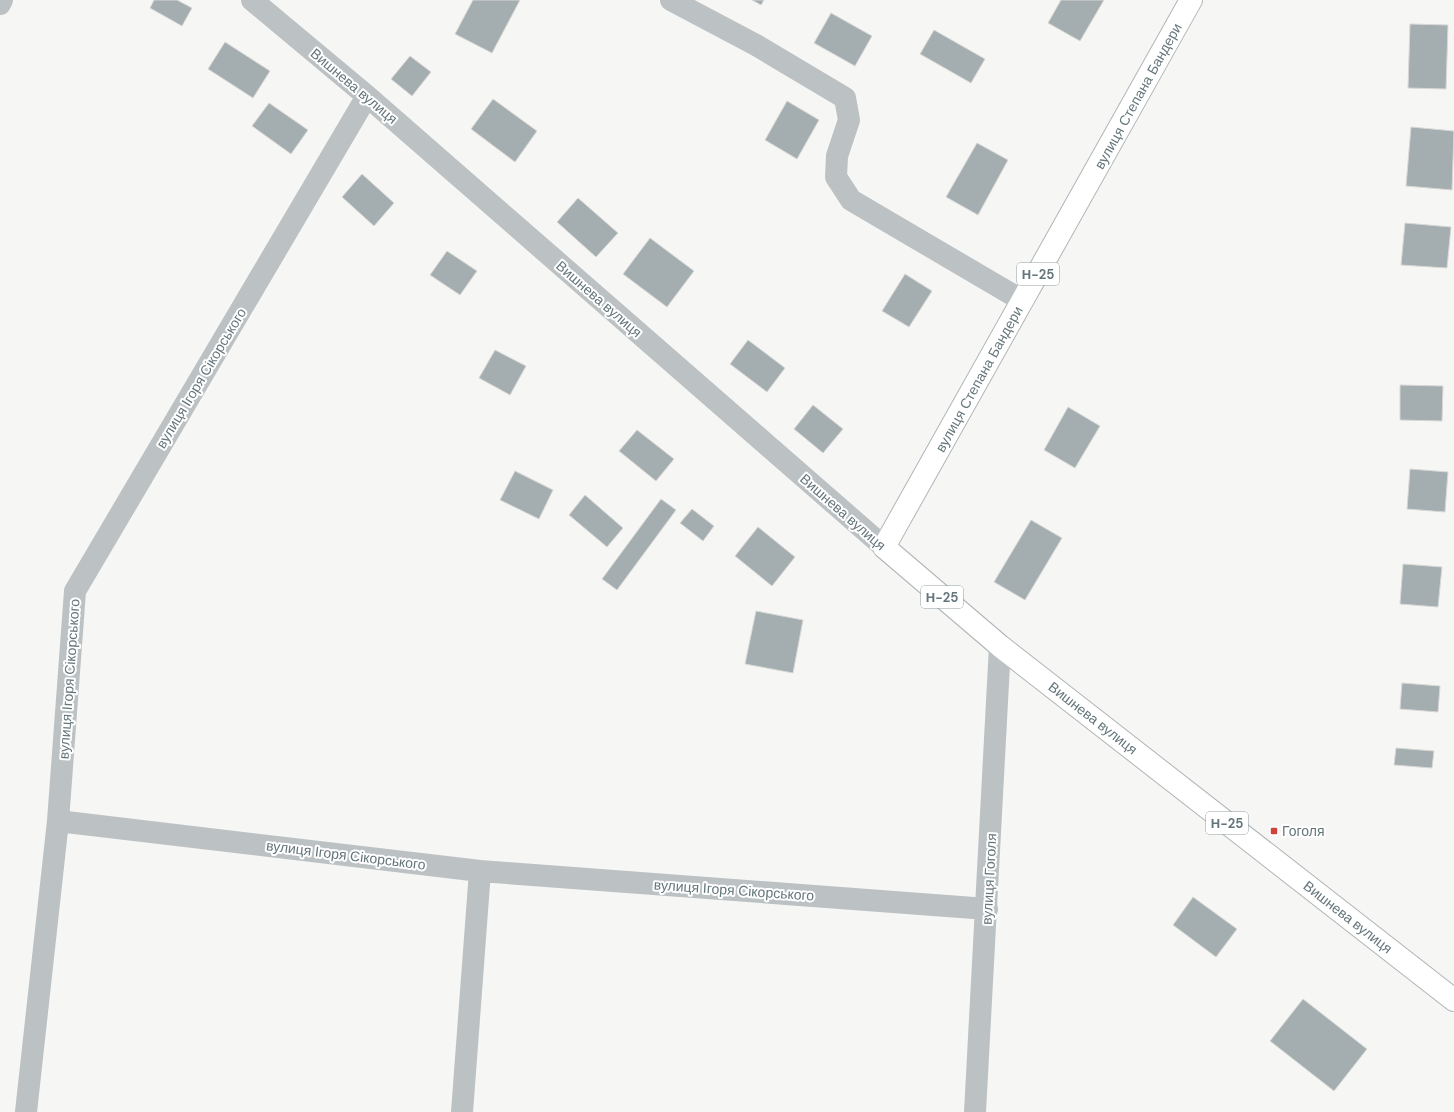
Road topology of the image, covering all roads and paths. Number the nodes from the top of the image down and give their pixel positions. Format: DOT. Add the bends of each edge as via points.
graph roads {
  1 [pos="2,0"];
  2 [pos="252,0"];
  3 [pos="671,0"];
  4 [pos="1192,0"];
  5 [pos="0,4"];
  6 [pos="367,96"];
  7 [pos="1023,301"];
  8 [pos="884,547"];
  9 [pos="1000,646"];
  10 [pos="58,821"];
  11 [pos="480,871"];
  12 [pos="987,909"];
  13 [pos="1454,1000"];
  14 [pos="26,1112"];
  15 [pos="462,1112"];
  16 [pos="975,1112"];
  1 -- 5 [label="street"];
  2 -- 6 [label="street, Вишнева вулиця"];
  3 -- 7 [label="street" via="845,98 848,120 837,156 836,177 851,200"];
  4 -- 7 [label="main road, вулиця Степана Бандери / Н-25"];
  6 -- 8 [label="street, Вишнева вулиця"];
  6 -- 10 [label="street, вулиця Ігоря Сікорського" via="75,591"];
  7 -- 8 [label="main road, вулиця Степана Бандери / Н-25"];
  8 -- 9 [label="main road, Вишнева вулиця / Н-25"];
  9 -- 12 [label="street, вулиця Гоголя"];
  9 -- 13 [label="main road, Вишнева вулиця / Н-25"];
  10 -- 11 [label="street, вулиця Ігоря Сікорського"];
  10 -- 14 [label="street"];
  11 -- 12 [label="street, вулиця Ігоря Сікорського"];
  11 -- 15 [label="street"];
  12 -- 16 [label="street, вулиця Гоголя"];
}
